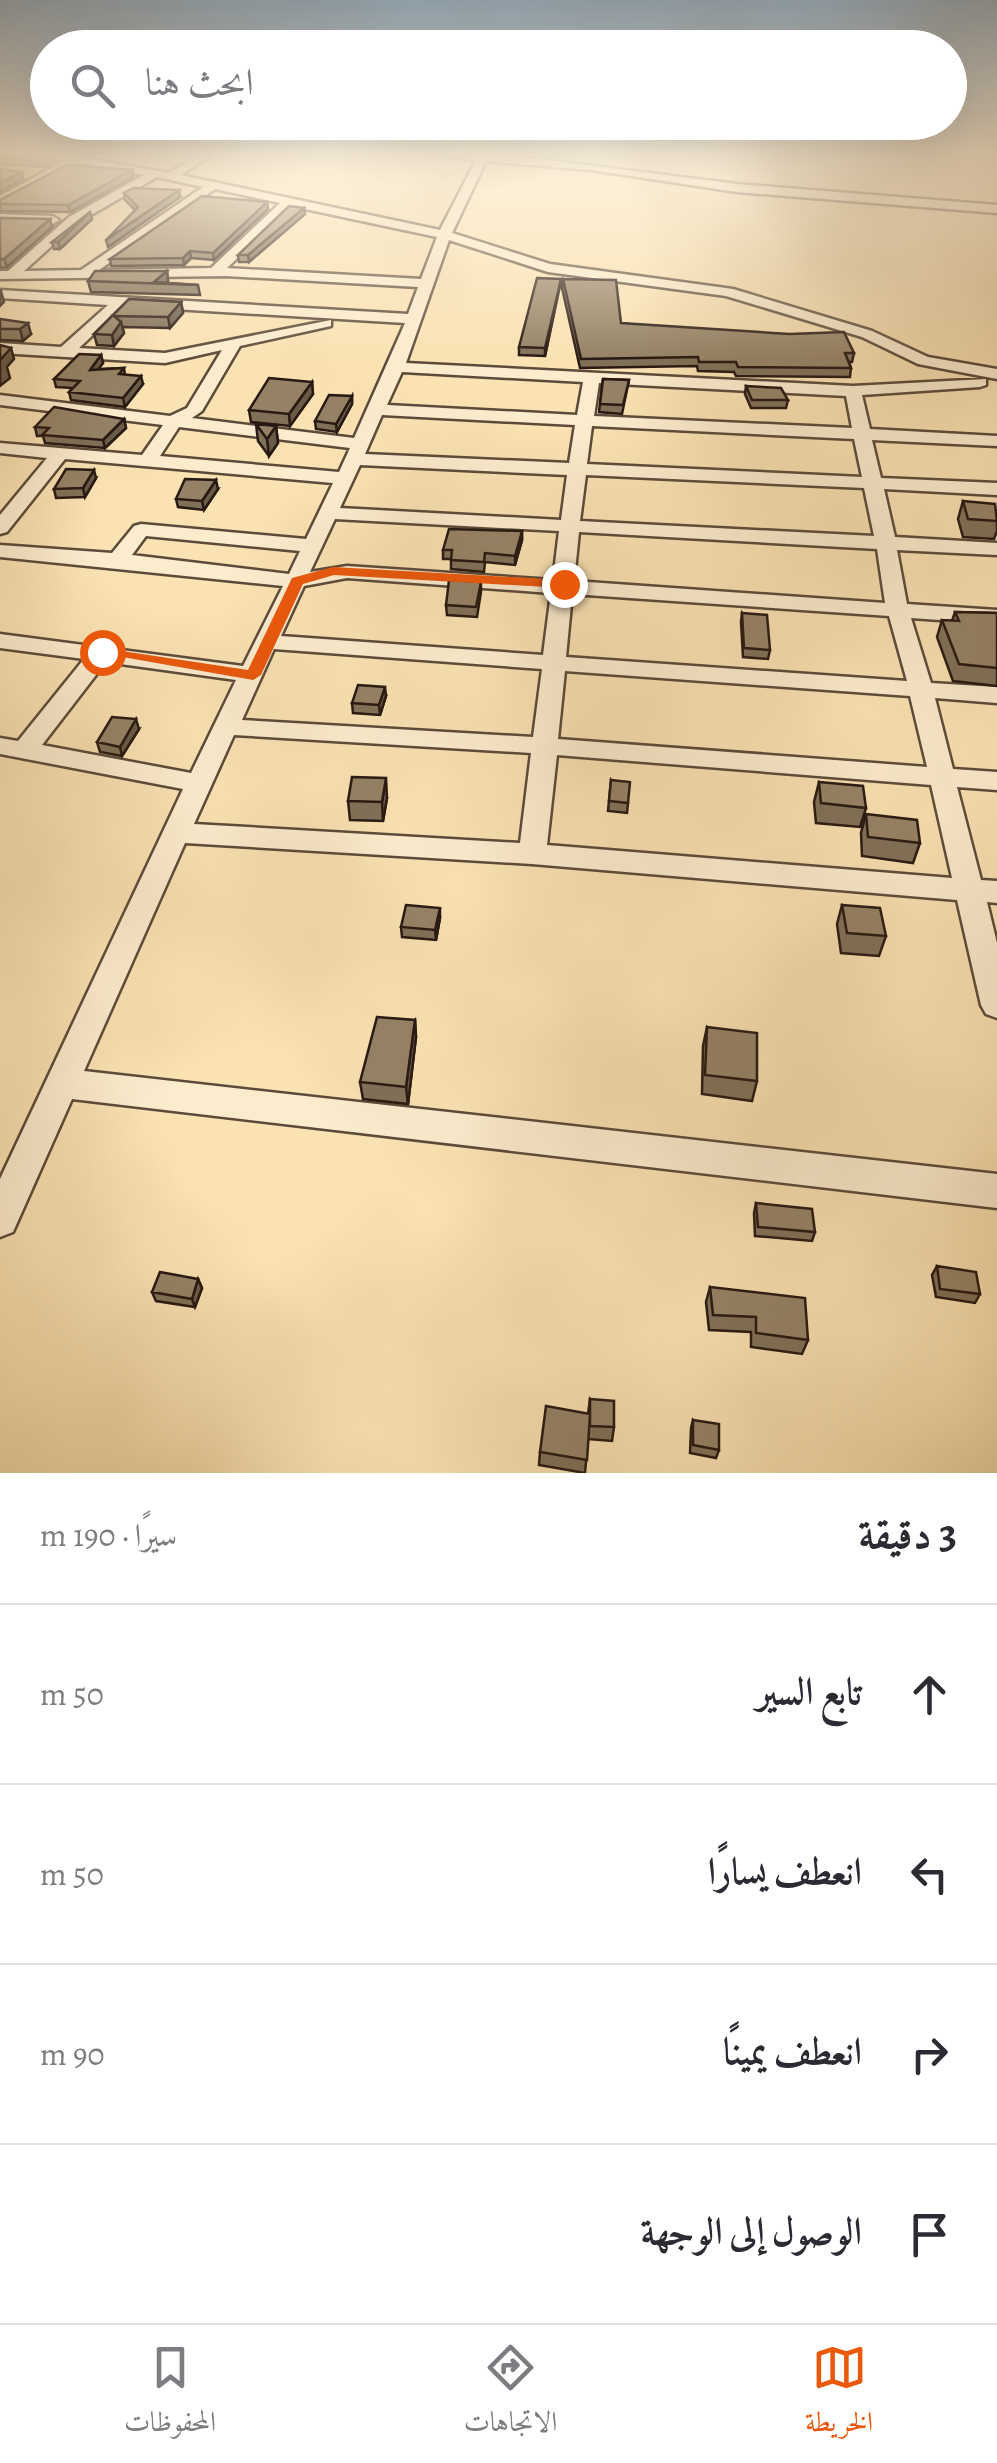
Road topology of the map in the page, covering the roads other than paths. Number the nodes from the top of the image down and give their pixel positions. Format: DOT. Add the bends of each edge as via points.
graph roads {
  1 [pos="71,222"];
  2 [pos="160,222"];
  3 [pos="267,222"];
  4 [pos="373,222"];
  5 [pos="451,222"];
  6 [pos="443,238"];
  7 [pos="215,272"];
  8 [pos="85,273"];
  9 [pos="4,278"];
  10 [pos="426,283"];
  11 [pos="0,294"];
  12 [pos="120,302"];
  13 [pos="350,317"];
  14 [pos="412,319"];
  15 [pos="233,346"];
  16 [pos="0,348"];
  17 [pos="62,354"];
  18 [pos="396,367"];
  19 [pos="592,375"];
  20 [pos="997,377"];
  21 [pos="853,390"];
  22 [pos="0,400"];
  23 [pos="375,410"];
  24 [pos="584,418"];
  25 [pos="175,420"];
  26 [pos="862,433"];
  27 [pos="997,440"];
  28 [pos="0,448"];
  29 [pos="58,456"];
  30 [pos="148,460"];
  31 [pos="352,460"];
  32 [pos="576,466"];
  33 [pos="873,482"];
  34 [pos="997,489"];
  35 [pos="328,513"];
  36 [pos="568,523"];
  37 [pos="0,528"];
  38 [pos="886,543"];
  39 [pos="313,546"];
  40 [pos="997,549"];
  41 [pos="3,556"];
  42 [pos="118,560"];
  43 [pos="297,581"];
  44 [pos="564,584"];
  45 [pos="900,610"];
  46 [pos="997,616"];
  47 [pos="0,641"];
  48 [pos="270,642"];
  49 [pos="102,652"];
  50 [pos="554,660"];
  51 [pos="253,675"];
  52 [pos="921,690"];
  53 [pos="997,695"];
  54 [pos="227,728"];
  55 [pos="546,746"];
  56 [pos="13,748"];
  57 [pos="943,776"];
  58 [pos="199,782"];
  59 [pos="997,782"];
  60 [pos="178,833"];
  61 [pos="532,854"];
  62 [pos="983,891"];
  63 [pos="997,1006"];
  64 [pos="62,1083"];
  65 [pos="997,1191"];
  66 [pos="0,1219"];
  1 -- 9 [label="street"];
  2 -- 8 [label="street"];
  3 -- 7 [label="street"];
  4 -- 6 [label="street"];
  5 -- 6 [label="street"];
  6 -- 10 [label="street"];
  6 -- 20 [label="street" via="548,268 728,292 867,334 924,361"];
  7 -- 8 [label="street"];
  7 -- 10 [label="street"];
  8 -- 9 [label="street"];
  10 -- 14 [label="street"];
  11 -- 12 [label="street"];
  12 -- 13 [label="street"];
  12 -- 17 [label="street"];
  13 -- 14 [label="street"];
  13 -- 15 [label="street"];
  14 -- 18 [label="street"];
  15 -- 17 [label="street" via="166,358"];
  15 -- 25 [label="street" via="193,411"];
  16 -- 17 [label="street"];
  18 -- 19 [label="street"];
  18 -- 23 [label="street"];
  19 -- 21 [label="street"];
  19 -- 24 [label="street"];
  20 -- 21 [label="street"];
  21 -- 26 [label="street"];
  22 -- 25 [label="street"];
  23 -- 24 [label="street"];
  23 -- 31 [label="street"];
  24 -- 26 [label="street"];
  24 -- 32 [label="street"];
  25 -- 30 [label="street"];
  25 -- 31 [label="street"];
  26 -- 27 [label="street"];
  26 -- 33 [label="street"];
  28 -- 29 [label="street"];
  29 -- 30 [label="street"];
  29 -- 37 [label="street"];
  30 -- 31 [label="street"];
  31 -- 32 [label="street"];
  31 -- 35 [label="street"];
  32 -- 33 [label="street"];
  32 -- 36 [label="street"];
  33 -- 34 [label="street"];
  33 -- 38 [label="street"];
  35 -- 36 [label="street"];
  35 -- 39 [label="street"];
  36 -- 38 [label="street"];
  36 -- 44 [label="street"];
  38 -- 40 [label="street"];
  38 -- 45 [label="street"];
  39 -- 42 [label="street" via="141,530"];
  39 -- 43 [label="street"];
  41 -- 42 [label="street"];
  42 -- 43 [label="street"];
  43 -- 44 [label="street" via="333,571"];
  43 -- 48 [label="street"];
  44 -- 45 [label="street"];
  44 -- 50 [label="street"];
  45 -- 46 [label="street"];
  45 -- 52 [label="street"];
  47 -- 49 [label="street"];
  48 -- 50 [label="street"];
  48 -- 51 [label="street"];
  49 -- 51 [label="street"];
  49 -- 56 [label="street"];
  50 -- 52 [label="street"];
  50 -- 55 [label="street"];
  51 -- 54 [label="street"];
  52 -- 53 [label="street"];
  52 -- 57 [label="street"];
  54 -- 55 [label="street"];
  54 -- 58 [label="street"];
  55 -- 57 [label="street"];
  55 -- 61 [label="street"];
  56 -- 58 [label="street"];
  57 -- 59 [label="street"];
  57 -- 62 [label="street"];
  58 -- 60 [label="street"];
  60 -- 61 [label="street"];
  60 -- 64 [label="street"];
  61 -- 62 [label="street"];
  62 -- 63 [label="street"];
  64 -- 65 [label="street"];
  64 -- 66 [label="street"];
}
